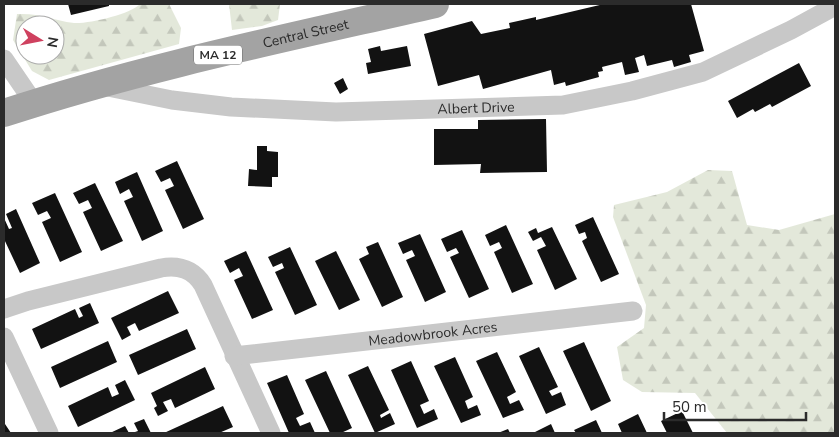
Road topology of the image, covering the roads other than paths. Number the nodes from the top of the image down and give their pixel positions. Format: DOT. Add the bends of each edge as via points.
graph roads {
  1 [pos="435,4"];
  2 [pos="835,6"];
  3 [pos="4,59"];
  4 [pos="100,85"];
  5 [pos="34,103"];
  6 [pos="4,113"];
  7 [pos="4,310"];
  8 [pos="632,311"];
  9 [pos="4,337"];
  10 [pos="234,356"];
  11 [pos="49,433"];
  12 [pos="271,433"];
  1 -- 4 [label="main road, Central Street / MA 12" via="266,42"];
  2 -- 4 [label="street, Albert Drive" via="703,72 563,105 336,112 222,106 172,100"];
  3 -- 5 [label="street"];
  4 -- 5 [label="main road, Central Street / MA 12"];
  5 -- 6 [label="main road, Central Street / MA 12"];
  7 -- 10 [label="street" via="161,268 182,267 194,273 203,284"];
  8 -- 10 [label="street, Meadowbrook Acres"];
  9 -- 11 [label="street"];
  10 -- 12 [label="street"];
}
